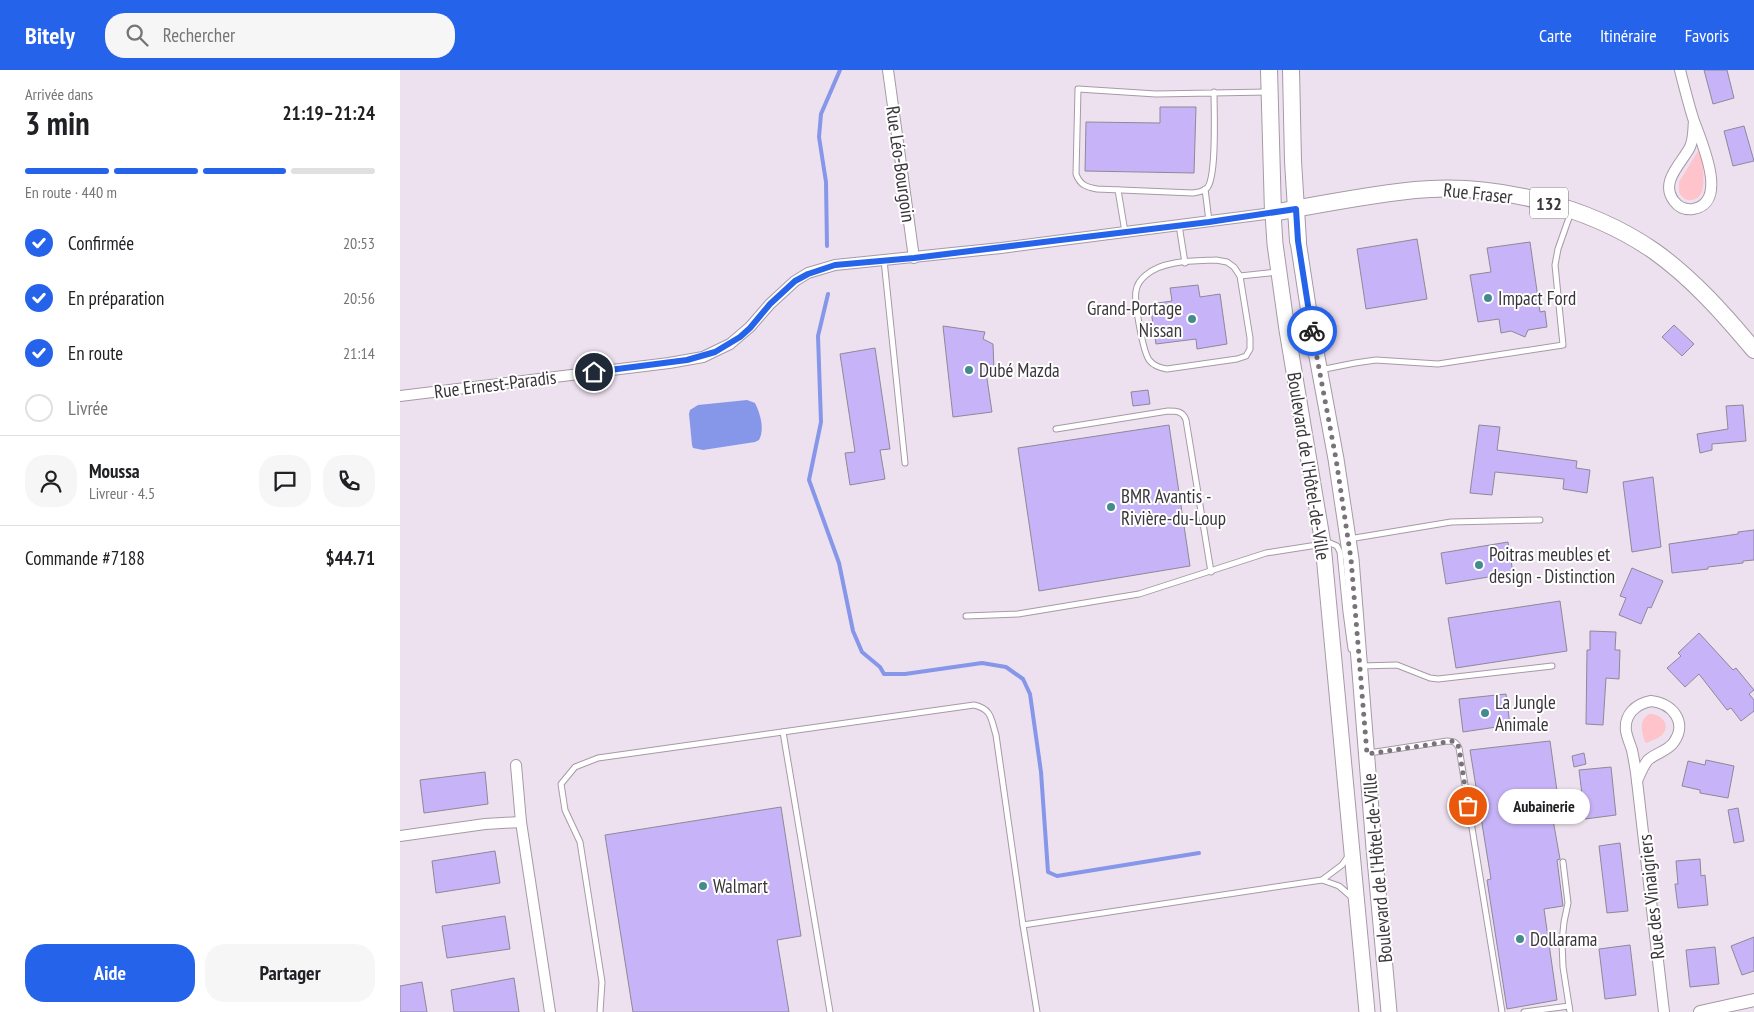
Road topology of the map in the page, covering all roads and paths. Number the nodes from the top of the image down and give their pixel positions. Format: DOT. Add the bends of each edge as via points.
graph roads {
  1 [pos="888,70"];
  2 [pos="1269,70"];
  3 [pos="1292,70"];
  4 [pos="1680,70"];
  5 [pos="1214,92"];
  6 [pos="1268,92"];
  7 [pos="1694,120"];
  8 [pos="1205,189"];
  9 [pos="1118,190"];
  10 [pos="1296,209"];
  11 [pos="1572,211"];
  12 [pos="1272,213"];
  13 [pos="1209,222"];
  14 [pos="1179,226"];
  15 [pos="1125,232"];
  16 [pos="1298,241"];
  17 [pos="914,258"];
  18 [pos="884,259"];
  19 [pos="1185,263"];
  20 [pos="1278,272"];
  21 [pos="1240,276"];
  22 [pos="1754,350"];
  23 [pos="1320,370"];
  24 [pos="400,396"];
  25 [pos="1056,429"];
  26 [pos="905,463"];
  27 [pos="1540,520"];
  28 [pos="1348,539"];
  29 [pos="1324,544"];
  30 [pos="1211,572"];
  31 [pos="966,616"];
  32 [pos="1360,666"];
  33 [pos="1552,666"];
  34 [pos="1363,702"];
  35 [pos="783,732"];
  36 [pos="1367,754"];
  37 [pos="516,765"];
  38 [pos="1637,781"];
  39 [pos="521,822"];
  40 [pos="400,836"];
  41 [pos="1351,852"];
  42 [pos="1564,862"];
  43 [pos="1322,880"];
  44 [pos="1356,900"];
  45 [pos="1023,925"];
  46 [pos="1754,1000"];
  47 [pos="1570,1009"];
  48 [pos="550,1012"];
  49 [pos="600,1012"];
  50 [pos="830,1012"];
  51 [pos="1037,1012"];
  52 [pos="1366,1012"];
  53 [pos="1390,1012"];
  54 [pos="1502,1012"];
  55 [pos="1524,1012"];
  56 [pos="1664,1012"];
  57 [pos="1700,1012"];
  1 -- 17 [label="street, Rue Léo-Bourgoin"];
  2 -- 6 [label="main road, Boulevard de l'Hôtel-de-Ville"];
  3 -- 10 [label="main road, Boulevard de l'Hôtel-de-Ville"];
  4 -- 7 [label="street"];
  5 -- 6 [label="lane"];
  5 -- 8 [label="lane" via="1213,171"];
  5 -- 9 [label="lane" via="1156,94 1078,89 1078,181 1091,188"];
  6 -- 12 [label="main road, Boulevard de l'Hôtel-de-Ville"];
  7 -- 7 [label="street" via="1691,145 1670,180 1669,188 1671,197 1684,209 1698,208 1711,190 1711,171"];
  8 -- 9 [label="lane" via="1192,193"];
  8 -- 13 [label="lane"];
  9 -- 15 [label="lane"];
  10 -- 11 [label="main road, Rue Fraser / 132" via="1380,194 1441,188 1489,192"];
  10 -- 12 [label="main road, Rue Fraser / 132"];
  10 -- 16 [label="main road, Boulevard de l'Hôtel-de-Ville"];
  11 -- 22 [label="main road, Rue Fraser / 132" via="1604,223 1654,251 1720,310"];
  11 -- 23 [label="lane" via="1555,265 1563,345 1438,364 1370,361"];
  12 -- 13 [label="street, Rue Ernest-Paradis"];
  12 -- 20 [label="main road, Boulevard de l'Hôtel-de-Ville"];
  13 -- 14 [label="street, Rue Ernest-Paradis"];
  14 -- 15 [label="street, Rue Ernest-Paradis"];
  14 -- 19 [label="lane"];
  15 -- 17 [label="street, Rue Ernest-Paradis"];
  16 -- 23 [label="main road, Boulevard de l'Hôtel-de-Ville"];
  17 -- 18 [label="street, Rue Ernest-Paradis"];
  18 -- 24 [label="street, Rue Ernest-Paradis" via="841,264 795,281 740,337 703,357"];
  18 -- 26 [label="lane"];
  19 -- 21 [label="lane" via="1227,262"];
  19 -- 21 [label="lane" via="1156,268 1140,281 1136,291 1143,348 1149,361 1158,367 1167,369 1246,356 1250,338"];
  20 -- 21 [label="lane"];
  20 -- 29 [label="main road, Boulevard de l'Hôtel-de-Ville"];
  23 -- 28 [label="main road, Boulevard de l'Hôtel-de-Ville"];
  25 -- 30 [label="lane" via="1168,411 1182,414 1186,420"];
  27 -- 28 [label="lane" via="1451,522"];
  28 -- 32 [label="main road, Boulevard de l'Hôtel-de-Ville"];
  29 -- 30 [label="lane" via="1270,553"];
  29 -- 34 [label="lane" via="1335,544 1339,549 1349,637"];
  29 -- 41 [label="main road, Boulevard de l'Hôtel-de-Ville"];
  30 -- 31 [label="lane" via="1139,594 1018,614"];
  32 -- 33 [label="lane" via="1397,664 1438,679"];
  32 -- 34 [label="main road, Boulevard de l'Hôtel-de-Ville"];
  34 -- 36 [label="main road, Boulevard de l'Hôtel-de-Ville"];
  35 -- 45 [label="lane" via="974,705 983,707 990,713 996,735"];
  35 -- 49 [label="lane" via="598,758 575,767 561,784 565,810 580,842 602,982"];
  35 -- 50 [label="lane"];
  36 -- 53 [label="main road, Boulevard de l'Hôtel-de-Ville"];
  36 -- 54 [label="lane" via="1447,741 1457,743"];
  37 -- 39 [label="street"];
  38 -- 38 [label="street, Rue des Vinaigriers" via="1649,760 1667,749 1677,736 1679,727 1674,711 1660,702 1642,702 1634,708 1626,723"];
  38 -- 56 [label="street, Rue des Vinaigriers"];
  39 -- 40 [label="street"];
  39 -- 48 [label="street"];
  41 -- 43 [label="lane" via="1342,865"];
  41 -- 44 [label="main road, Boulevard de l'Hôtel-de-Ville"];
  42 -- 47 [label="lane" via="1568,903 1562,942 1563,967"];
  43 -- 44 [label="lane" via="1339,886"];
  43 -- 45 [label="lane"];
  44 -- 52 [label="main road, Boulevard de l'Hôtel-de-Ville"];
  45 -- 51 [label="lane"];
  46 -- 57 [label="street"];
  47 -- 55 [label="lane"];
}
